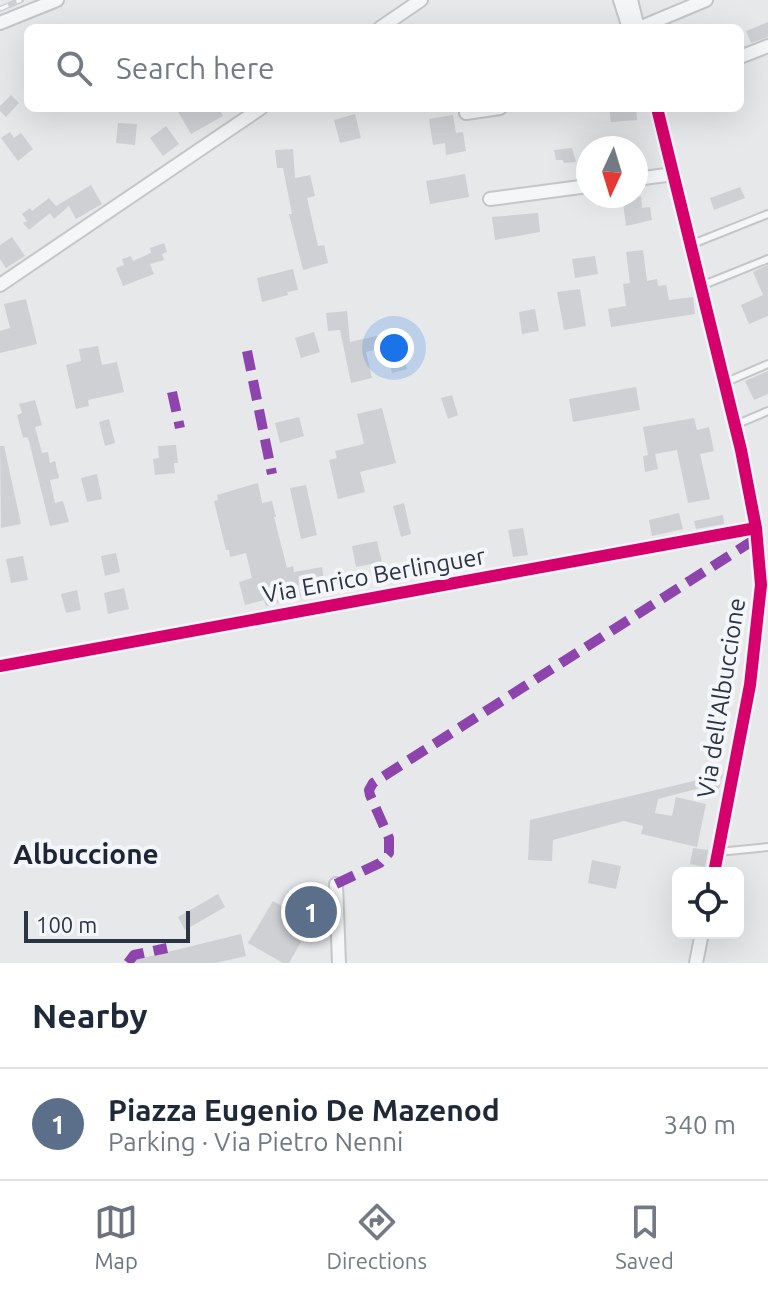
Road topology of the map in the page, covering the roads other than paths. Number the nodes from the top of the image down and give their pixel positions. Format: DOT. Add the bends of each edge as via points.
graph roads {
  1 [pos="57,0"];
  2 [pos="421,0"];
  3 [pos="620,0"];
  4 [pos="631,0"];
  5 [pos="706,0"];
  6 [pos="0,23"];
  7 [pos="386,24"];
  8 [pos="628,24"];
  9 [pos="638,24"];
  10 [pos="649,24"];
  11 [pos="768,46"];
  12 [pos="744,55"];
  13 [pos="255,112"];
  14 [pos="473,112"];
  15 [pos="658,112"];
  16 [pos="466,113"];
  17 [pos="674,174"];
  18 [pos="648,177"];
  19 [pos="576,188"];
  20 [pos="490,199"];
  21 [pos="768,214"];
  22 [pos="689,245"];
  23 [pos="768,259"];
  24 [pos="0,285"];
  25 [pos="700,286"];
  26 [pos="768,364"];
  27 [pos="724,383"];
  28 [pos="768,411"];
  29 [pos="735,425"];
  30 [pos="756,528"];
  31 [pos="0,666"];
  32 [pos="768,847"];
  33 [pos="718,852"];
  34 [pos="715,867"];
  35 [pos="336,884"];
  36 [pos="701,939"];
  37 [pos="339,963"];
  38 [pos="696,963"];
  1 -- 6 [label="street"];
  2 -- 7 [label="street"];
  3 -- 8 [label="street"];
  4 -- 9 [label="street"];
  5 -- 10 [label="street"];
  11 -- 12 [label="street"];
  13 -- 24 [label="street"];
  14 -- 16 [label="street"];
  15 -- 17 [label="street, Via dell'Albuccione"];
  17 -- 18 [label="street"];
  17 -- 22 [label="street, Via dell'Albuccione"];
  19 -- 20 [label="street"];
  21 -- 22 [label="lane"];
  22 -- 25 [label="street, Via dell'Albuccione"];
  23 -- 25 [label="lane"];
  25 -- 27 [label="street, Via dell'Albuccione"];
  26 -- 27 [label="lane"];
  27 -- 29 [label="street, Via dell'Albuccione"];
  28 -- 29 [label="lane"];
  29 -- 30 [label="street, Via dell'Albuccione"];
  30 -- 31 [label="street, Via Enrico Berlinguer"];
  30 -- 33 [label="street, Via dell'Albuccione" via="761,585 757,631"];
  32 -- 33 [label="lane"];
  33 -- 34 [label="street, Via dell'Albuccione"];
  35 -- 37 [label="street"];
  36 -- 38 [label="street"];
}
